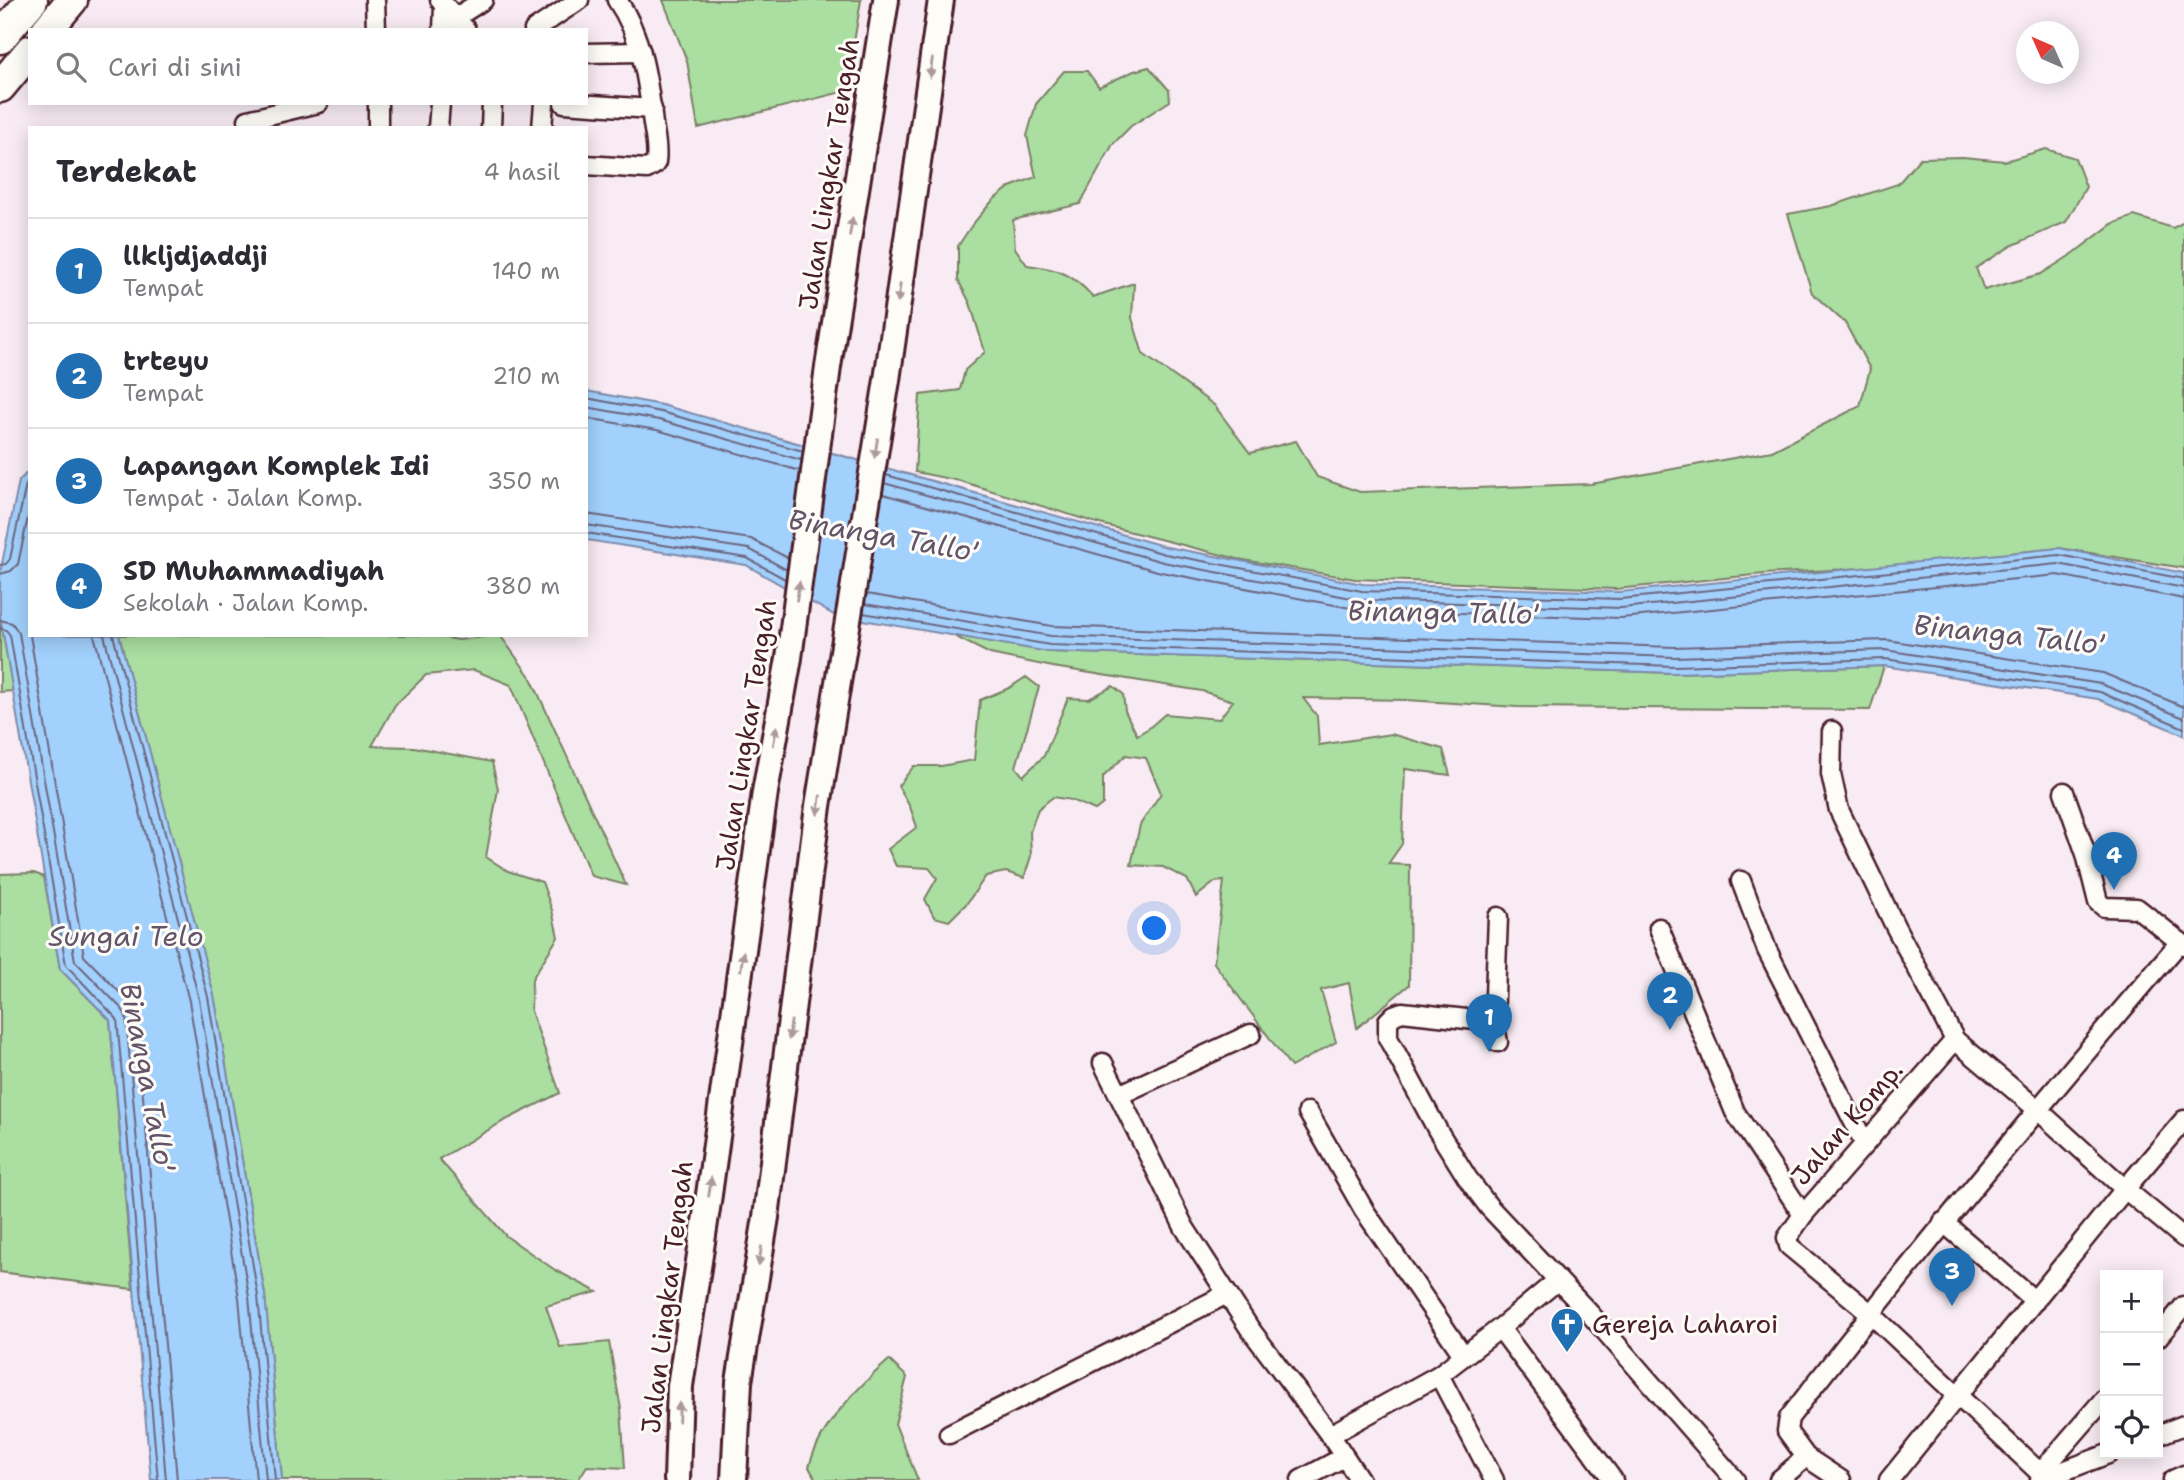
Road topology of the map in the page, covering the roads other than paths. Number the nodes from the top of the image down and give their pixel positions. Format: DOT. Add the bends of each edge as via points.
graph roads {
  1 [pos="32,0"];
  2 [pos="72,0"];
  3 [pos="375,0"];
  4 [pos="483,0"];
  5 [pos="579,0"];
  6 [pos="617,0"];
  7 [pos="886,0"];
  8 [pos="941,0"];
  9 [pos="450,17"];
  10 [pos="555,24"];
  11 [pos="49,28"];
  12 [pos="376,28"];
  13 [pos="0,38"];
  14 [pos="641,52"];
  15 [pos="28,53"];
  16 [pos="588,54"];
  17 [pos="0,87"];
  18 [pos="310,105"];
  19 [pos="378,105"];
  20 [pos="440,105"];
  21 [pos="492,105"];
  22 [pos="544,105"];
  23 [pos="588,105"];
  24 [pos="652,109"];
  25 [pos="247,120"];
  26 [pos="378,126"];
  27 [pos="438,126"];
  28 [pos="491,126"];
  29 [pos="542,126"];
  30 [pos="588,165"];
  31 [pos="1832,731"];
  32 [pos="2064,792"];
  33 [pos="1741,881"];
  34 [pos="1499,917"];
  35 [pos="1659,928"];
  36 [pos="2182,943"];
  37 [pos="1494,1022"];
  38 [pos="1251,1034"];
  39 [pos="1955,1040"];
  40 [pos="1498,1042"];
  41 [pos="1103,1063"];
  42 [pos="1119,1095"];
  43 [pos="2037,1109"];
  44 [pos="1308,1112"];
  45 [pos="2184,1119"];
  46 [pos="1865,1143"];
  47 [pos="2125,1189"];
  48 [pos="1802,1215"];
  49 [pos="1943,1222"];
  50 [pos="2184,1238"];
  51 [pos="1558,1279"];
  52 [pos="1227,1294"];
  53 [pos="2035,1301"];
  54 [pos="2184,1306"];
  55 [pos="1870,1313"];
  56 [pos="1500,1328"];
  57 [pos="2161,1333"];
  58 [pos="1463,1355"];
  59 [pos="1439,1375"];
  60 [pos="1959,1395"];
  61 [pos="2100,1404"];
  62 [pos="2184,1425"];
  63 [pos="2163,1433"];
  64 [pos="948,1434"];
  65 [pos="1329,1435"];
  66 [pos="1345,1457"];
  67 [pos="1806,1457"];
  68 [pos="2100,1457"];
  69 [pos="2184,1475"];
  70 [pos="2038,1478"];
  71 [pos="677,1480"];
  72 [pos="734,1480"];
  73 [pos="1301,1480"];
  74 [pos="1360,1480"];
  75 [pos="1494,1480"];
  76 [pos="1614,1480"];
  77 [pos="1735,1480"];
  78 [pos="1779,1480"];
  79 [pos="1841,1480"];
  80 [pos="1889,1480"];
  81 [pos="2173,1480"];
  1 -- 13 [label="highway"];
  2 -- 11 [label="highway"];
  3 -- 12 [label="street"];
  4 -- 9 [label="street"];
  5 -- 10 [label="street"];
  6 -- 14 [label="street"];
  71 -- 7 [label="main road, Jalan Lingkar Tengah, one-way" via="680,1386"];
  8 -- 72 [label="main road, one-way" via="887,380 818,806 766,1217 739,1382"];
  14 -- 16 [label="street"];
  14 -- 24 [label="street"];
  15 -- 17 [label="highway"];
  18 -- 25 [label="street"];
  19 -- 26 [label="street"];
  20 -- 27 [label="street"];
  21 -- 28 [label="street"];
  22 -- 29 [label="street"];
  23 -- 24 [label="street"];
  24 -- 30 [label="street" via="654,165 647,169"];
  31 -- 39 [label="street" via="1831,774 1839,810"];
  32 -- 36 [label="street" via="2098,902 2104,907 2137,908"];
  33 -- 46 [label="street" via="1767,950"];
  34 -- 37 [label="street"];
  35 -- 48 [label="street" via="1735,1112"];
  36 -- 43 [label="street"];
  37 -- 40 [label="street"];
  37 -- 51 [label="street" via="1402,1012 1388,1021 1388,1038 1468,1179"];
  38 -- 42 [label="street"];
  39 -- 43 [label="street"];
  39 -- 46 [label="street, Jalan Komp."];
  41 -- 42 [label="street"];
  42 -- 52 [label="street" via="1184,1227"];
  43 -- 47 [label="street"];
  43 -- 49 [label="street"];
  44 -- 58 [label="street" via="1364,1210"];
  45 -- 47 [label="street"];
  46 -- 48 [label="street, Jalan Komp."];
  47 -- 50 [label="street"];
  47 -- 53 [label="street"];
  48 -- 55 [label="street, Jalan Komp." via="1787,1238 1788,1246"];
  49 -- 53 [label="street"];
  49 -- 55 [label="street"];
  51 -- 56 [label="street"];
  51 -- 77 [label="street"];
  52 -- 64 [label="street"];
  52 -- 65 [label="street"];
  53 -- 60 [label="street"];
  54 -- 57 [label="street"];
  55 -- 60 [label="street, Jalan Komp."];
  55 -- 67 [label="street" via="1787,1421 1787,1431"];
  56 -- 58 [label="street"];
  56 -- 76 [label="street"];
  58 -- 59 [label="street"];
  59 -- 65 [label="street"];
  59 -- 75 [label="street"];
  60 -- 70 [label="street, Jalan Komp."];
  60 -- 80 [label="street"];
  61 -- 70 [label="street"];
  62 -- 63 [label="street"];
  65 -- 66 [label="street"];
  66 -- 73 [label="street"];
  66 -- 74 [label="street"];
  67 -- 78 [label="street"];
  67 -- 79 [label="street"];
  68 -- 70 [label="street"];
  69 -- 81 [label="street"];
}
